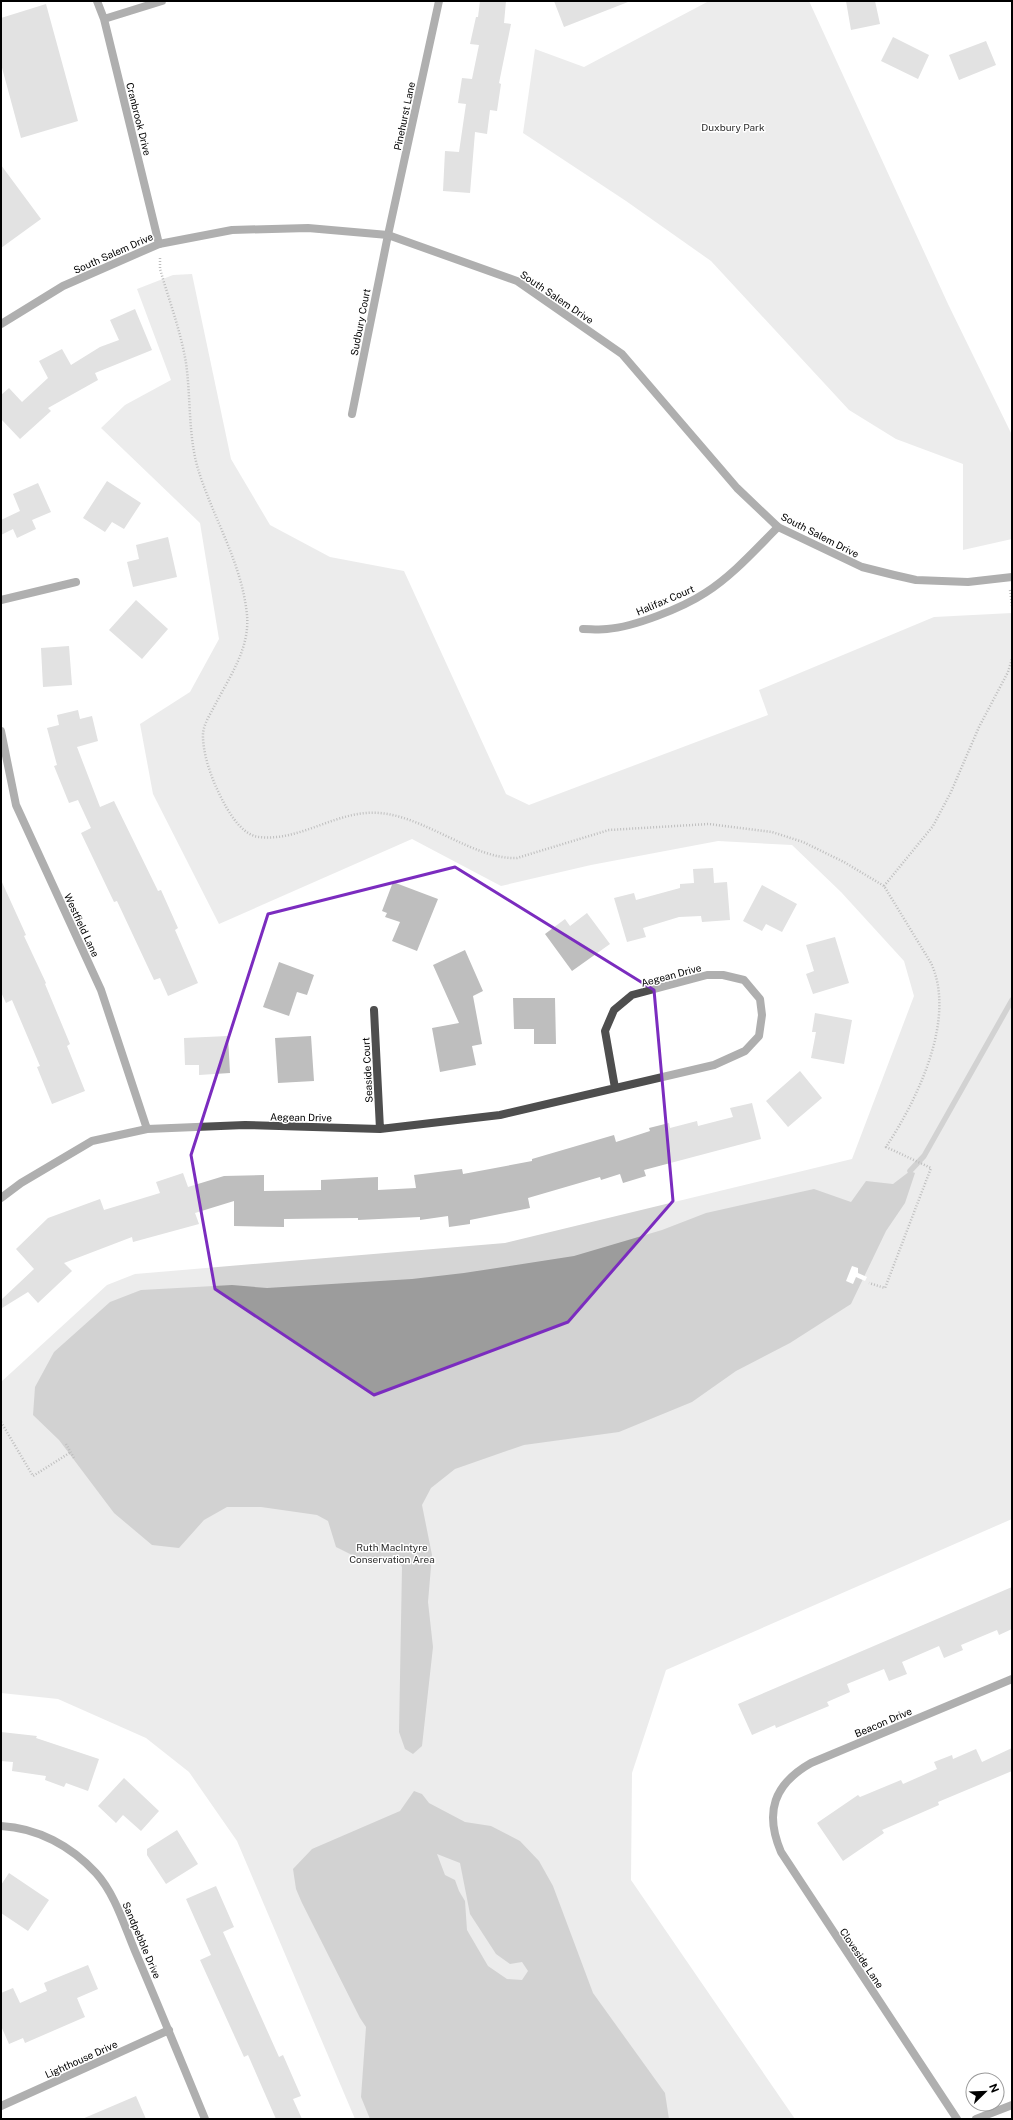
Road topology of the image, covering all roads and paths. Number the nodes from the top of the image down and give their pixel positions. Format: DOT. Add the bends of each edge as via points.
graph roads {
  1 [pos="96,1"];
  2 [pos="162,1"];
  3 [pos="439,1"];
  4 [pos="104,19"];
  5 [pos="388,235"];
  6 [pos="159,244"];
  7 [pos="1,324"];
  8 [pos="352,414"];
  9 [pos="778,527"];
  10 [pos="1012,577"];
  11 [pos="76,582"];
  12 [pos="1,600"];
  13 [pos="583,629"];
  14 [pos="1012,659"];
  15 [pos="1,731"];
  16 [pos="884,886"];
  17 [pos="374,1010"];
  18 [pos="615,1088"];
  19 [pos="380,1128"];
  20 [pos="147,1129"];
  21 [pos="1,1198"];
  22 [pos="870,1283"];
  23 [pos="1,1422"];
  24 [pos="66,1444"];
  25 [pos="71,1452"];
  26 [pos="74,1458"];
  27 [pos="1012,1679"];
  28 [pos="776,1800"];
  29 [pos="1,1826"];
  30 [pos="169,2030"];
  31 [pos="1012,2104"];
  32 [pos="1,2106"];
  33 [pos="205,2119"];
  34 [pos="957,2119"];
  35 [pos="976,2119"];
  1 -- 4 [label="street, Cranbrook Drive"];
  2 -- 4 [label="street"];
  3 -- 5 [label="street, Pinehurst Lane"];
  4 -- 6 [label="street, Cranbrook Drive"];
  5 -- 6 [label="street, South Salem Drive" via="308,228 232,230"];
  5 -- 8 [label="street, Sudbury Court"];
  5 -- 9 [label="street, South Salem Drive" via="517,281 622,354 737,488"];
  6 -- 7 [label="street, South Salem Drive" via="63,286"];
  6 -- 16 [label="path" via="160,269 186,361 192,436 198,468 238,571 246,604 248,629 244,650 207,720 203,736 208,762 219,794 232,817 246,831 257,837 272,837 297,833 351,816 379,813 442,832 503,858 518,858 609,830 709,824 772,832 803,842"];
  9 -- 10 [label="street, South Salem Drive" via="862,567 894,575 923,580 968,582"];
  9 -- 13 [label="street, Halifax Court" via="705,594 630,625 608,630"];
  11 -- 12 [label="street"];
  14 -- 16 [label="path" via="933,826"];
  15 -- 20 [label="street, Westfield Lane" via="16,805 101,990"];
  16 -- 22 [label="path" via="931,963 937,976 940,993 938,1029 929,1059 901,1123 886,1147 931,1168 885,1288"];
  17 -- 19 [label="street, Seaside Court"];
  18 -- 18 [label="street, Aegean Drive" via="714,1065 745,1051 759,1036 762,1015 760,999 744,980 723,975 707,975 632,995 614,1010 606,1031"];
  18 -- 19 [label="street, Aegean Drive" via="500,1115"];
  19 -- 20 [label="street, Aegean Drive" via="245,1125"];
  20 -- 21 [label="street, Aegean Drive" via="92,1141 21,1183"];
  23 -- 25 [label="path" via="33,1476"];
  24 -- 25 [label="path"];
  25 -- 26 [label="path"];
  27 -- 28 [label="street, Beacon Drive" via="811,1763 789,1778"];
  28 -- 34 [label="street, Cloveside Lane" via="772,1819 774,1834 781,1852"];
  29 -- 30 [label="street, Sandpebble Drive" via="18,1827 42,1834 69,1849 96,1873 112,1897"];
  30 -- 32 [label="street, Lighthouse Drive"];
  30 -- 33 [label="street, Sandpebble Drive"];
  31 -- 35 [label="street"];
}
